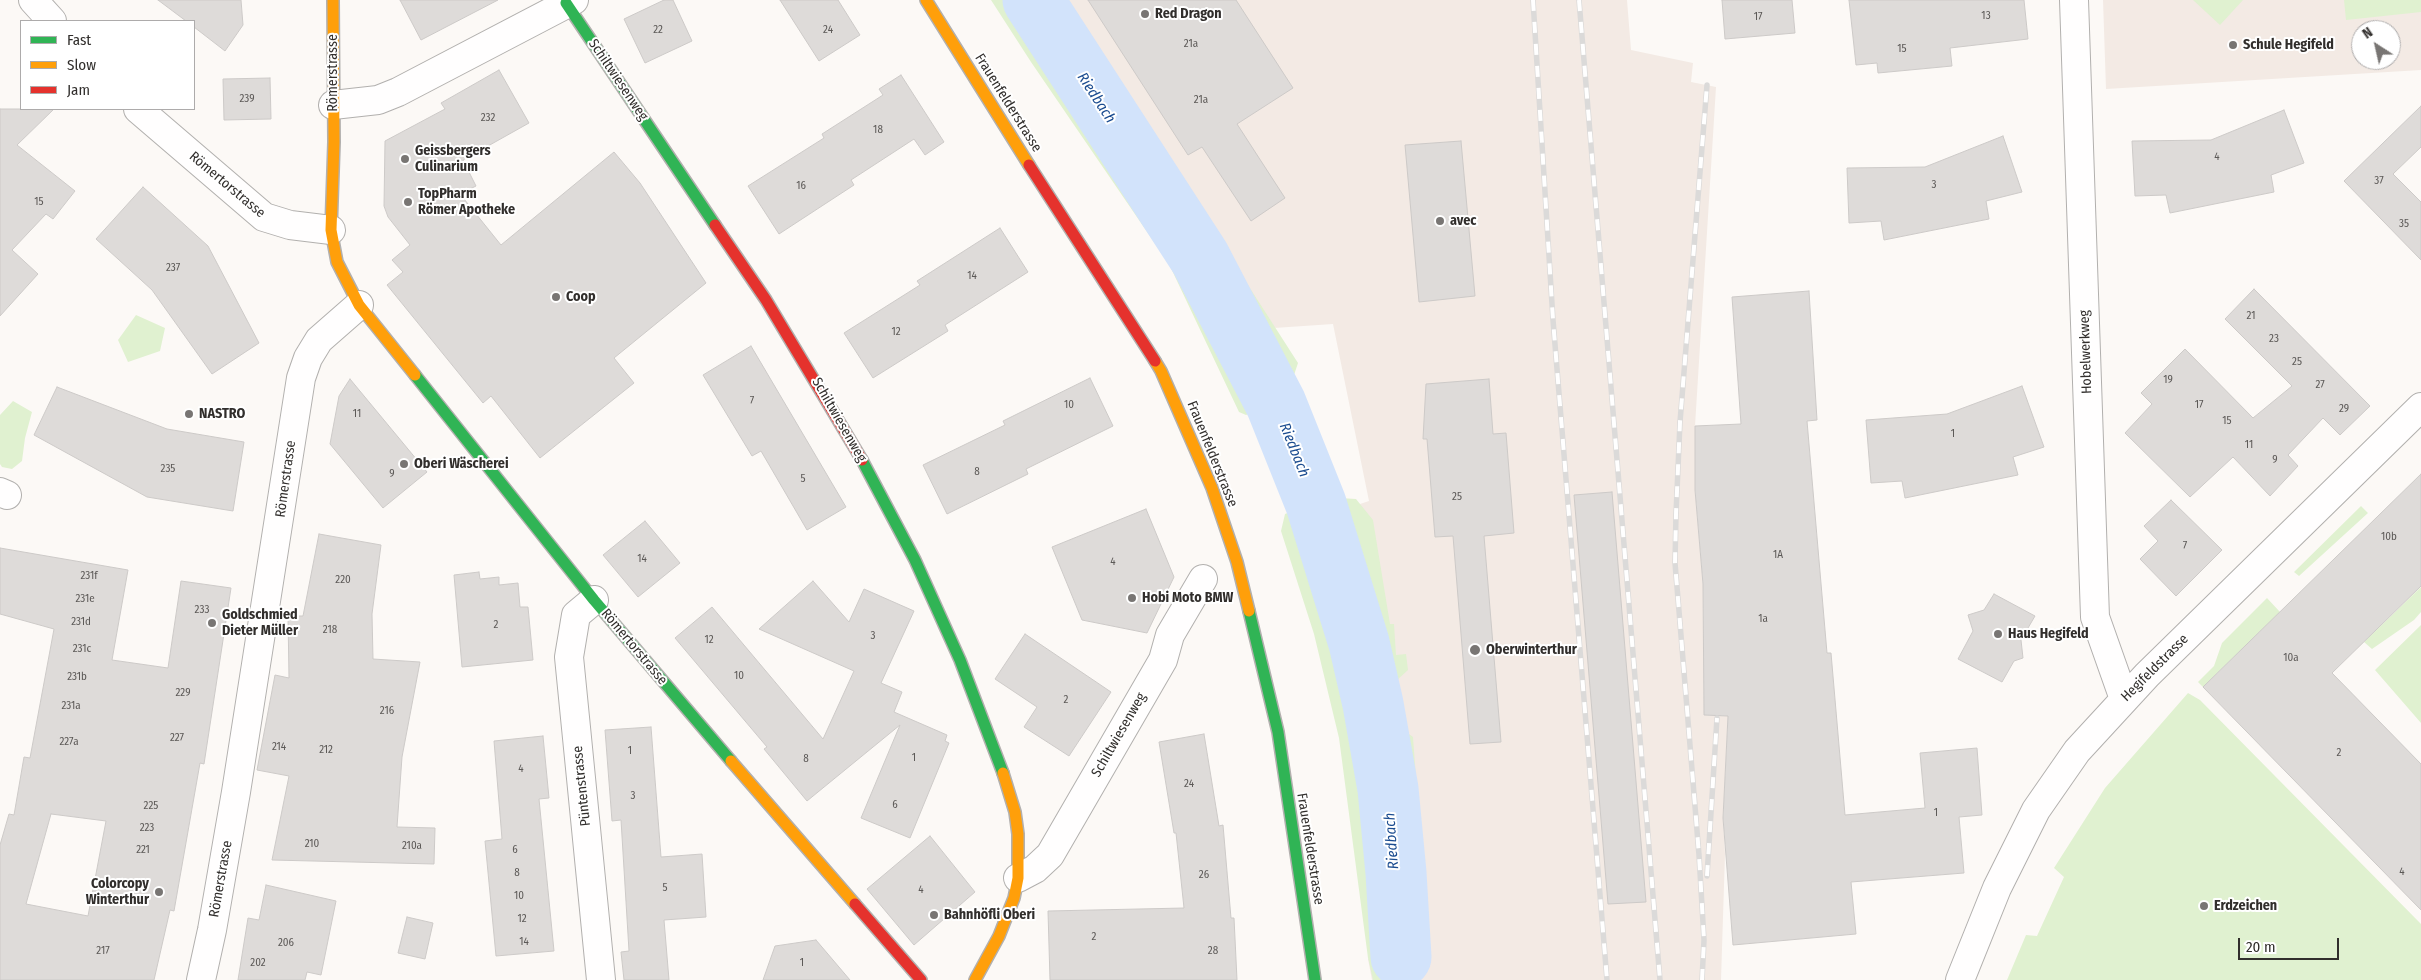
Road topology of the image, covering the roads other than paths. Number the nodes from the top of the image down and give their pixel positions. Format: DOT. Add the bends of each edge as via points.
graph roads {
  1 [pos="33,0"];
  2 [pos="333,0"];
  3 [pos="926,0"];
  4 [pos="2074,0"];
  5 [pos="570,2"];
  6 [pos="51,20"];
  7 [pos="333,105"];
  8 [pos="139,110"];
  9 [pos="331,230"];
  10 [pos="359,305"];
  11 [pos="2419,412"];
  12 [pos="1203,579"];
  13 [pos="594,600"];
  14 [pos="2124,699"];
  15 [pos="1018,878"];
  16 [pos="201,980"];
  17 [pos="601,980"];
  18 [pos="922,980"];
  19 [pos="975,980"];
  20 [pos="1315,980"];
  21 [pos="1960,980"];
  1 -- 6 [label="street"];
  2 -- 7 [label="street, Römerstrasse"];
  3 -- 20 [label="street, Frauenfelderstrasse" via="1161,371 1212,488 1237,562 1278,732"];
  4 -- 14 [label="street, Hobelwerkweg" via="2095,617"];
  5 -- 7 [label="street, Schiltwiesenweg" via="398,92 378,100"];
  5 -- 15 [label="street, Schiltwiesenweg" via="781,323 895,520 936,603 1002,770 1015,812"];
  7 -- 9 [label="street, Römerstrasse"];
  8 -- 9 [label="street, Römertorstrasse" via="264,217 290,225"];
  9 -- 10 [label="street, Römerstrasse" via="337,262"];
  10 -- 13 [label="street, Römertorstrasse"];
  10 -- 16 [label="street, Römerstrasse" via="319,340 301,378 236,792"];
  11 -- 14 [label="street, Hegifeldstrasse"];
  12 -- 15 [label="street, Schiltwiesenweg" via="1170,635 1163,660 1050,855 1035,869"];
  13 -- 17 [label="street, Püntenstrasse" via="576,615 569,657"];
  13 -- 18 [label="street, Römertorstrasse"];
  14 -- 21 [label="street, Hegifeldstrasse" via="2077,751 2036,810 1997,888"];
  15 -- 19 [label="street, Schiltwiesenweg" via="1007,918"];
}
